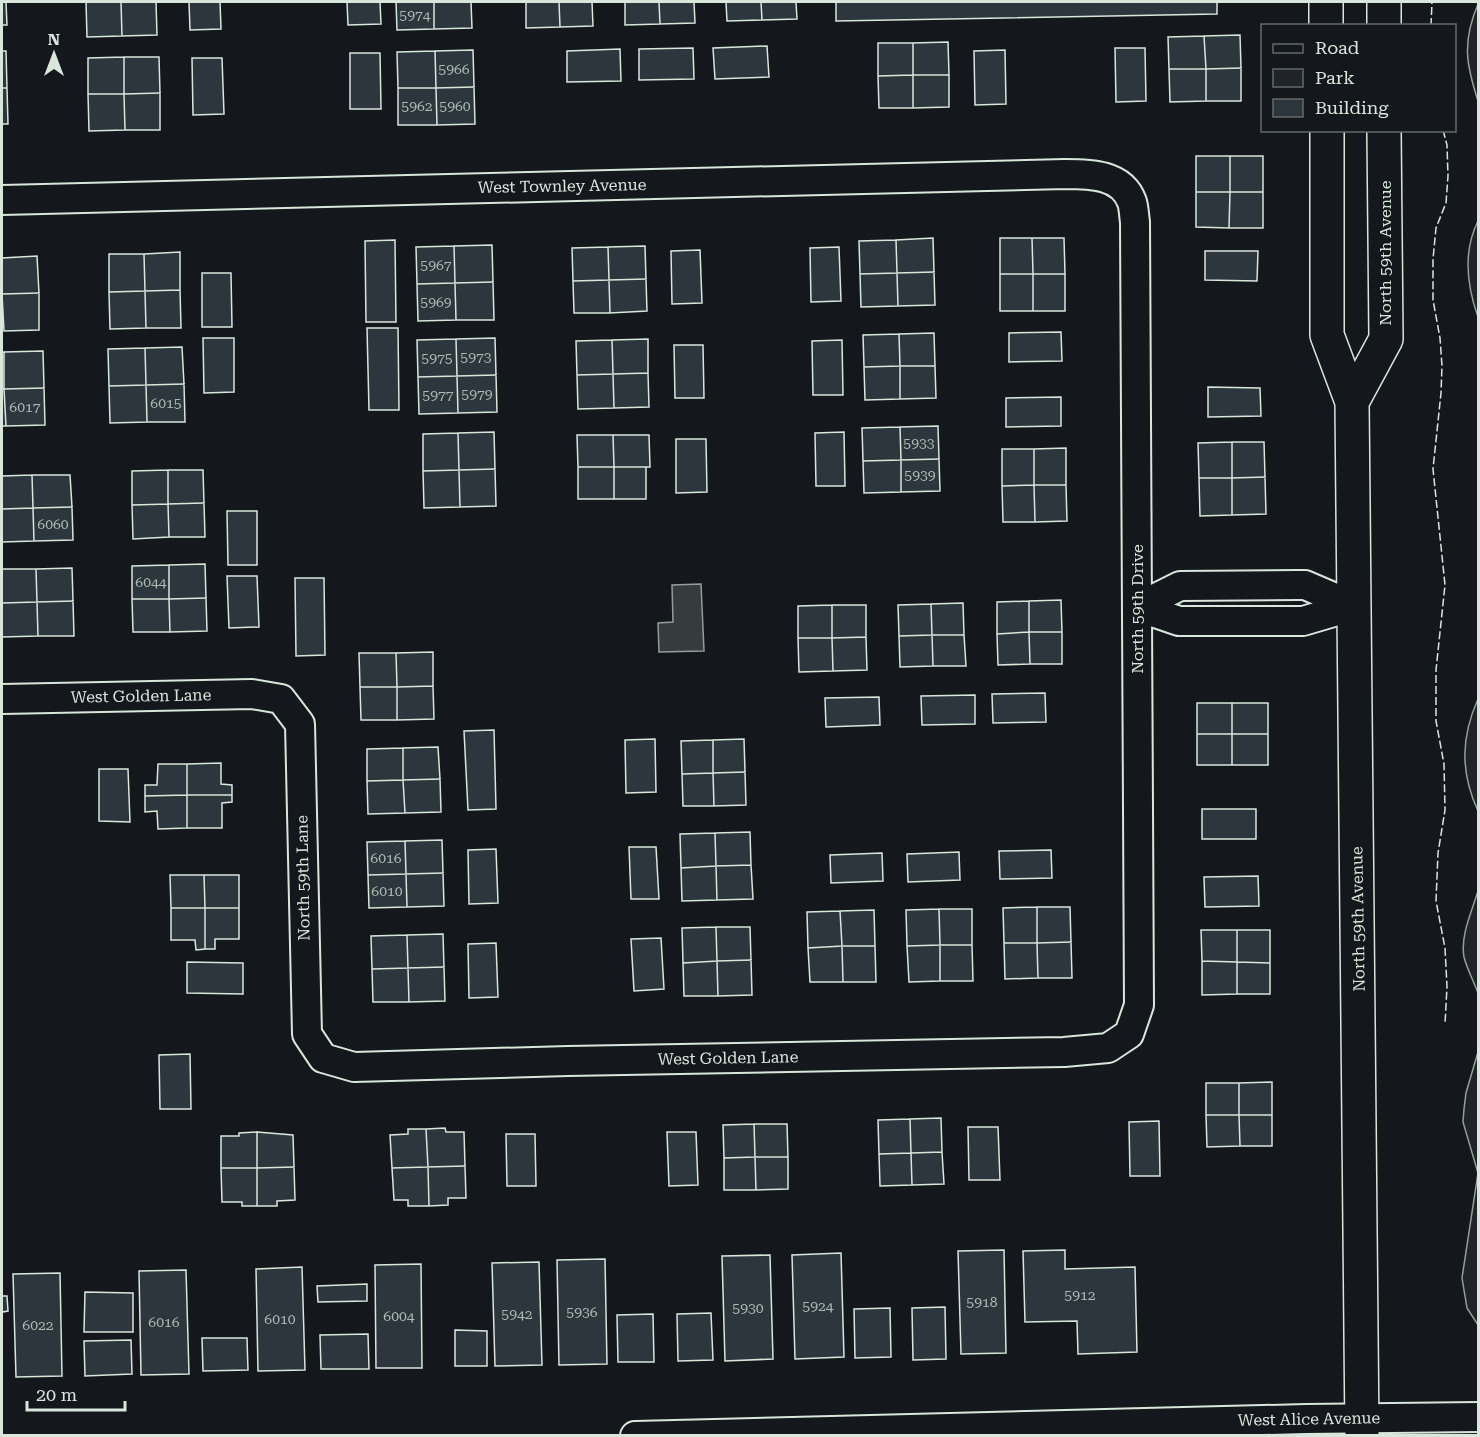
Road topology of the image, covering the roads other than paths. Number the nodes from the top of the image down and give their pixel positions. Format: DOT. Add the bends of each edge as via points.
graph roads {
  1 [pos="1326,2"];
  2 [pos="1384,2"];
  3 [pos="1326,24"];
  4 [pos="1384,24"];
  5 [pos="1327,132"];
  6 [pos="1384,132"];
  7 [pos="1120,185"];
  8 [pos="2,200"];
  9 [pos="1352,402"];
  10 [pos="1354,606"];
  11 [pos="1138,607"];
  12 [pos="2,699"];
  13 [pos="281,699"];
  14 [pos="1129,1035"];
  15 [pos="323,1058"];
  16 [pos="1479,1417"];
  17 [pos="1362,1427"];
  18 [pos="635,1436"];
  1 -- 3 [label="main road"];
  2 -- 4 [label="main road"];
  5 -- 9 [label="main road, North 59th Avenue" via="1327,335"];
  6 -- 9 [label="main road, North 59th Avenue" via="1386,339"];
  7 -- 8 [label="street, West Townley Avenue" via="1097,174 1065,174"];
  7 -- 11 [label="street, North 59th Drive" via="1131,201 1135,222"];
  9 -- 10 [label="main road, North 59th Avenue"];
  10 -- 11 [label="street" via="1298,585 1180,586"];
  10 -- 17 [label="main road, North 59th Avenue"];
  11 -- 14 [label="street, North 59th Drive" via="1139,1005"];
  12 -- 13 [label="street, West Golden Lane" via="252,694"];
  13 -- 15 [label="street, North 59th Lane" via="300,724 307,1035"];
  14 -- 15 [label="street, West Golden Lane" via="1108,1048 1064,1052 354,1067"];
  16 -- 17 [label="street, West Alice Avenue"];
  17 -- 18 [label="street, West Alice Avenue"];
}
